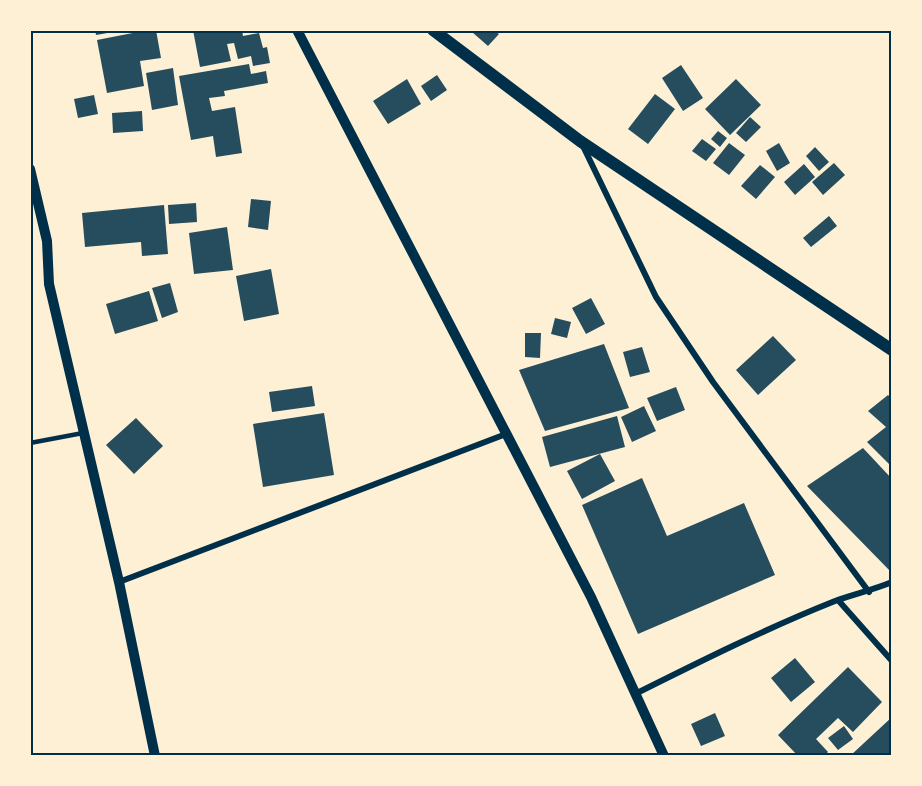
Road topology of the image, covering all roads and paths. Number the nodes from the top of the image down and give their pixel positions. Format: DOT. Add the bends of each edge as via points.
graph roads {
  1 [pos="297,30"];
  2 [pos="433,30"];
  3 [pos="580,141"];
  4 [pos="30,168"];
  5 [pos="892,350"];
  6 [pos="83,433"];
  7 [pos="506,434"];
  8 [pos="30,443"];
  9 [pos="119,582"];
  10 [pos="892,582"];
  11 [pos="869,592"];
  12 [pos="838,600"];
  13 [pos="892,661"];
  14 [pos="634,694"];
  15 [pos="154,756"];
  16 [pos="664,756"];
  1 -- 7 [label="street"];
  2 -- 3 [label="main road"];
  3 -- 5 [label="main road"];
  3 -- 11 [label="street" via="656,297 713,382"];
  4 -- 6 [label="street" via="47,241 49,284"];
  6 -- 8 [label="lane"];
  6 -- 9 [label="street"];
  7 -- 9 [label="street"];
  7 -- 14 [label="street" via="591,597"];
  9 -- 15 [label="street"];
  10 -- 11 [label="street"];
  11 -- 12 [label="street"];
  12 -- 13 [label="street"];
  12 -- 14 [label="street" via="740,641"];
  14 -- 16 [label="street"];
}
